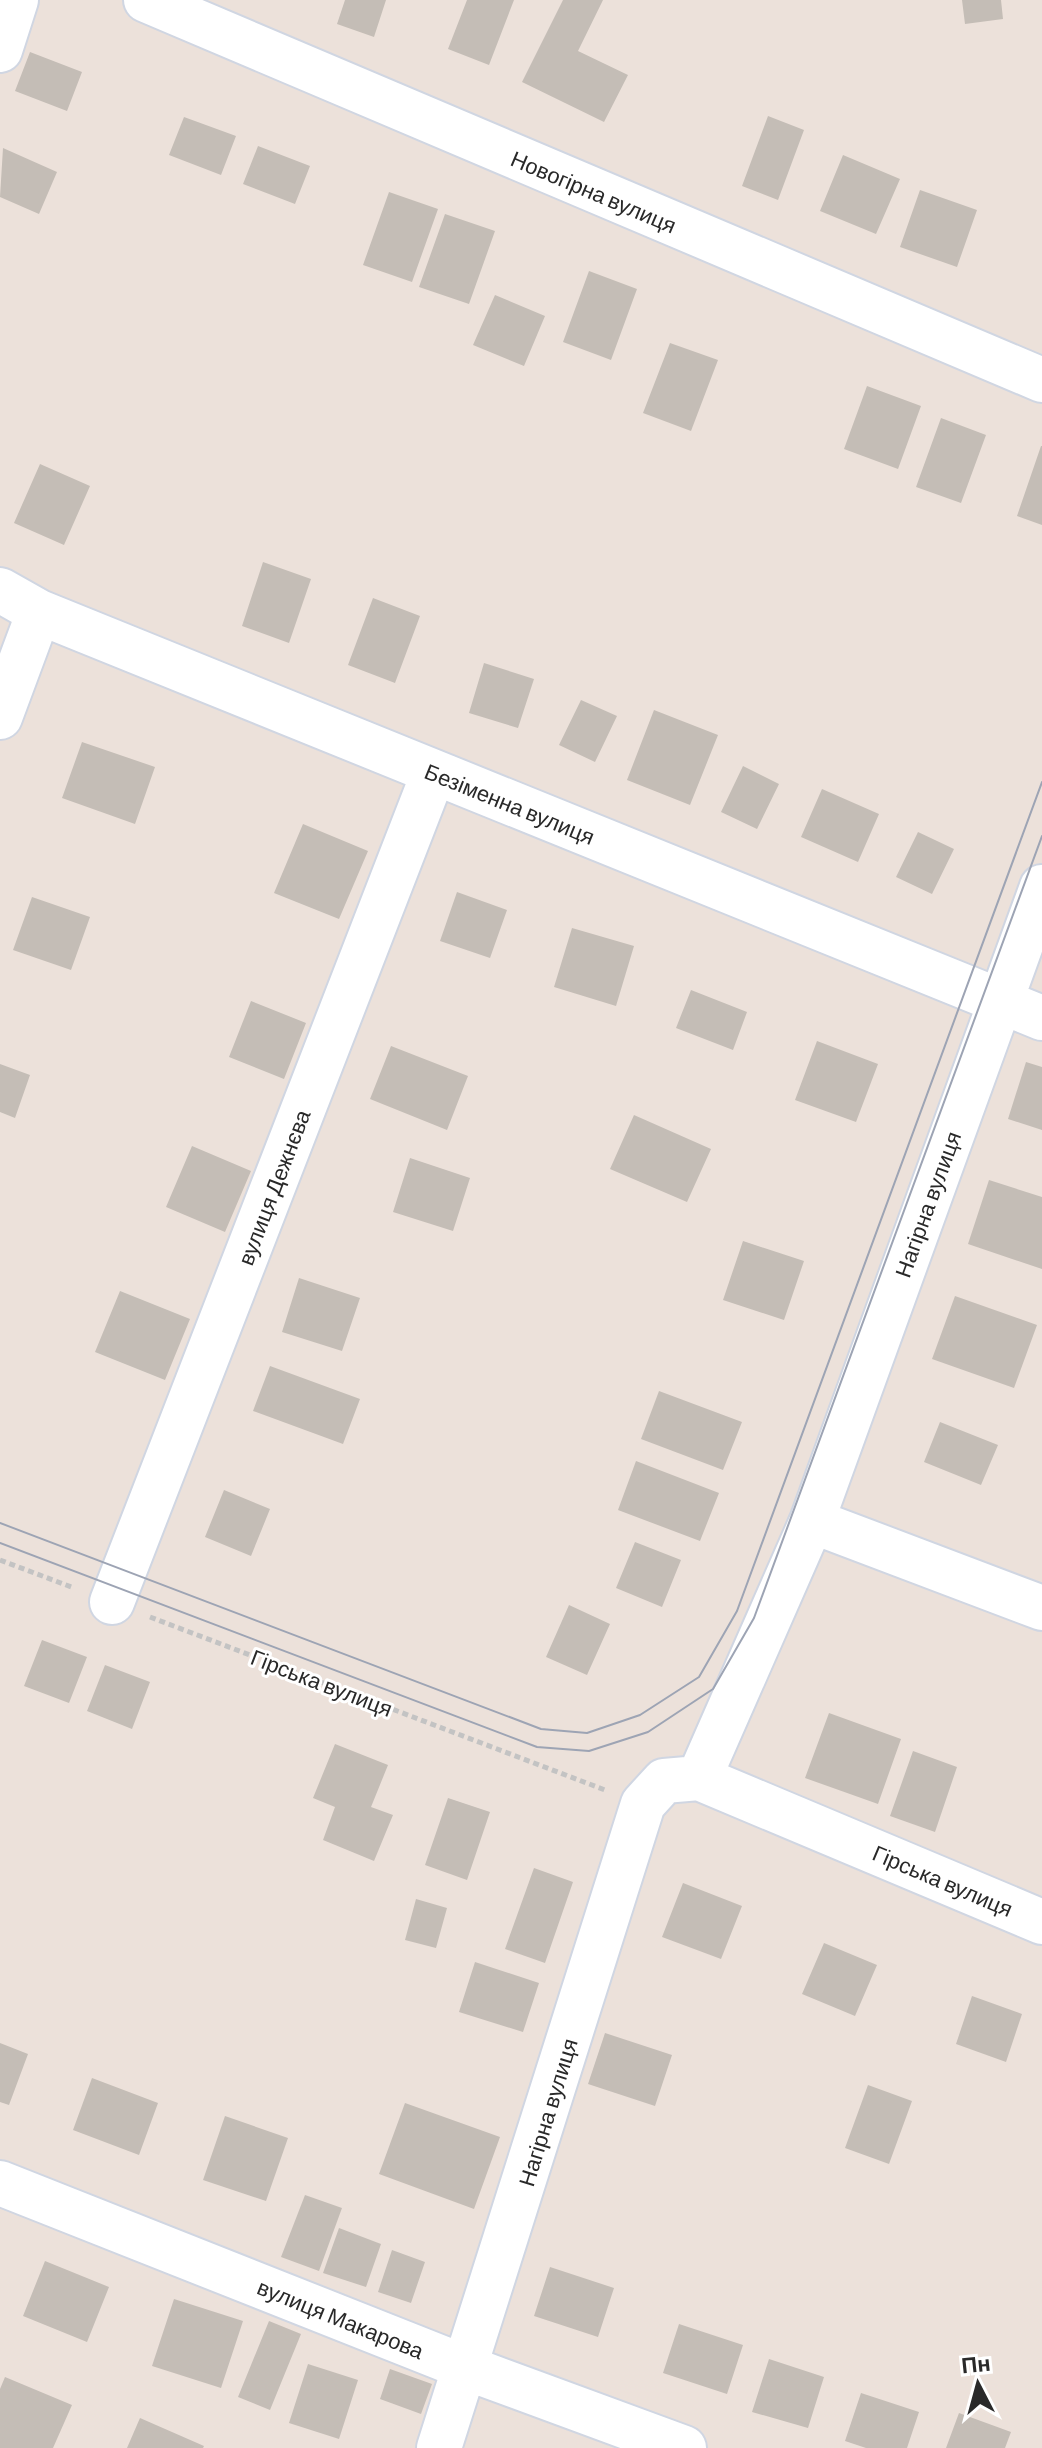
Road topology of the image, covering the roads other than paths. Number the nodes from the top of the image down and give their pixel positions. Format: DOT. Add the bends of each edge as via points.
graph roads {
  1 [pos="16,0"];
  2 [pos="146,0"];
  3 [pos="0,50"];
  4 [pos="1042,380"];
  5 [pos="0,590"];
  6 [pos="39,612"];
  7 [pos="0,717"];
  8 [pos="434,772"];
  9 [pos="1042,887"];
  10 [pos="1021,1010"];
  11 [pos="812,1521"];
  12 [pos="112,1602"];
  13 [pos="1042,1608"];
  14 [pos="669,1788"];
  15 [pos="1042,1922"];
  16 [pos="0,2183"];
  17 [pos="467,2368"];
  18 [pos="439,2448"];
  19 [pos="684,2448"];
  1 -- 3 [label="street"];
  2 -- 4 [label="street, Новогірна вулиця"];
  5 -- 6 [label="street, Безіменна вулиця"];
  6 -- 7 [label="street"];
  6 -- 8 [label="street, Безіменна вулиця"];
  8 -- 10 [label="street, Безіменна вулиця"];
  8 -- 12 [label="street, вулиця Дежнєва"];
  9 -- 10 [label="street, Нагірна вулиця"];
  10 -- 11 [label="street, Нагірна вулиця"];
  11 -- 13 [label="street"];
  11 -- 14 [label="street, Нагірна вулиця"];
  14 -- 15 [label="street, Гірська вулиця"];
  14 -- 17 [label="street, Нагірна вулиця"];
  16 -- 17 [label="street, вулиця Макарова"];
  17 -- 18 [label="street, Нагірна вулиця"];
  17 -- 19 [label="street, вулиця Макарова"];
}
